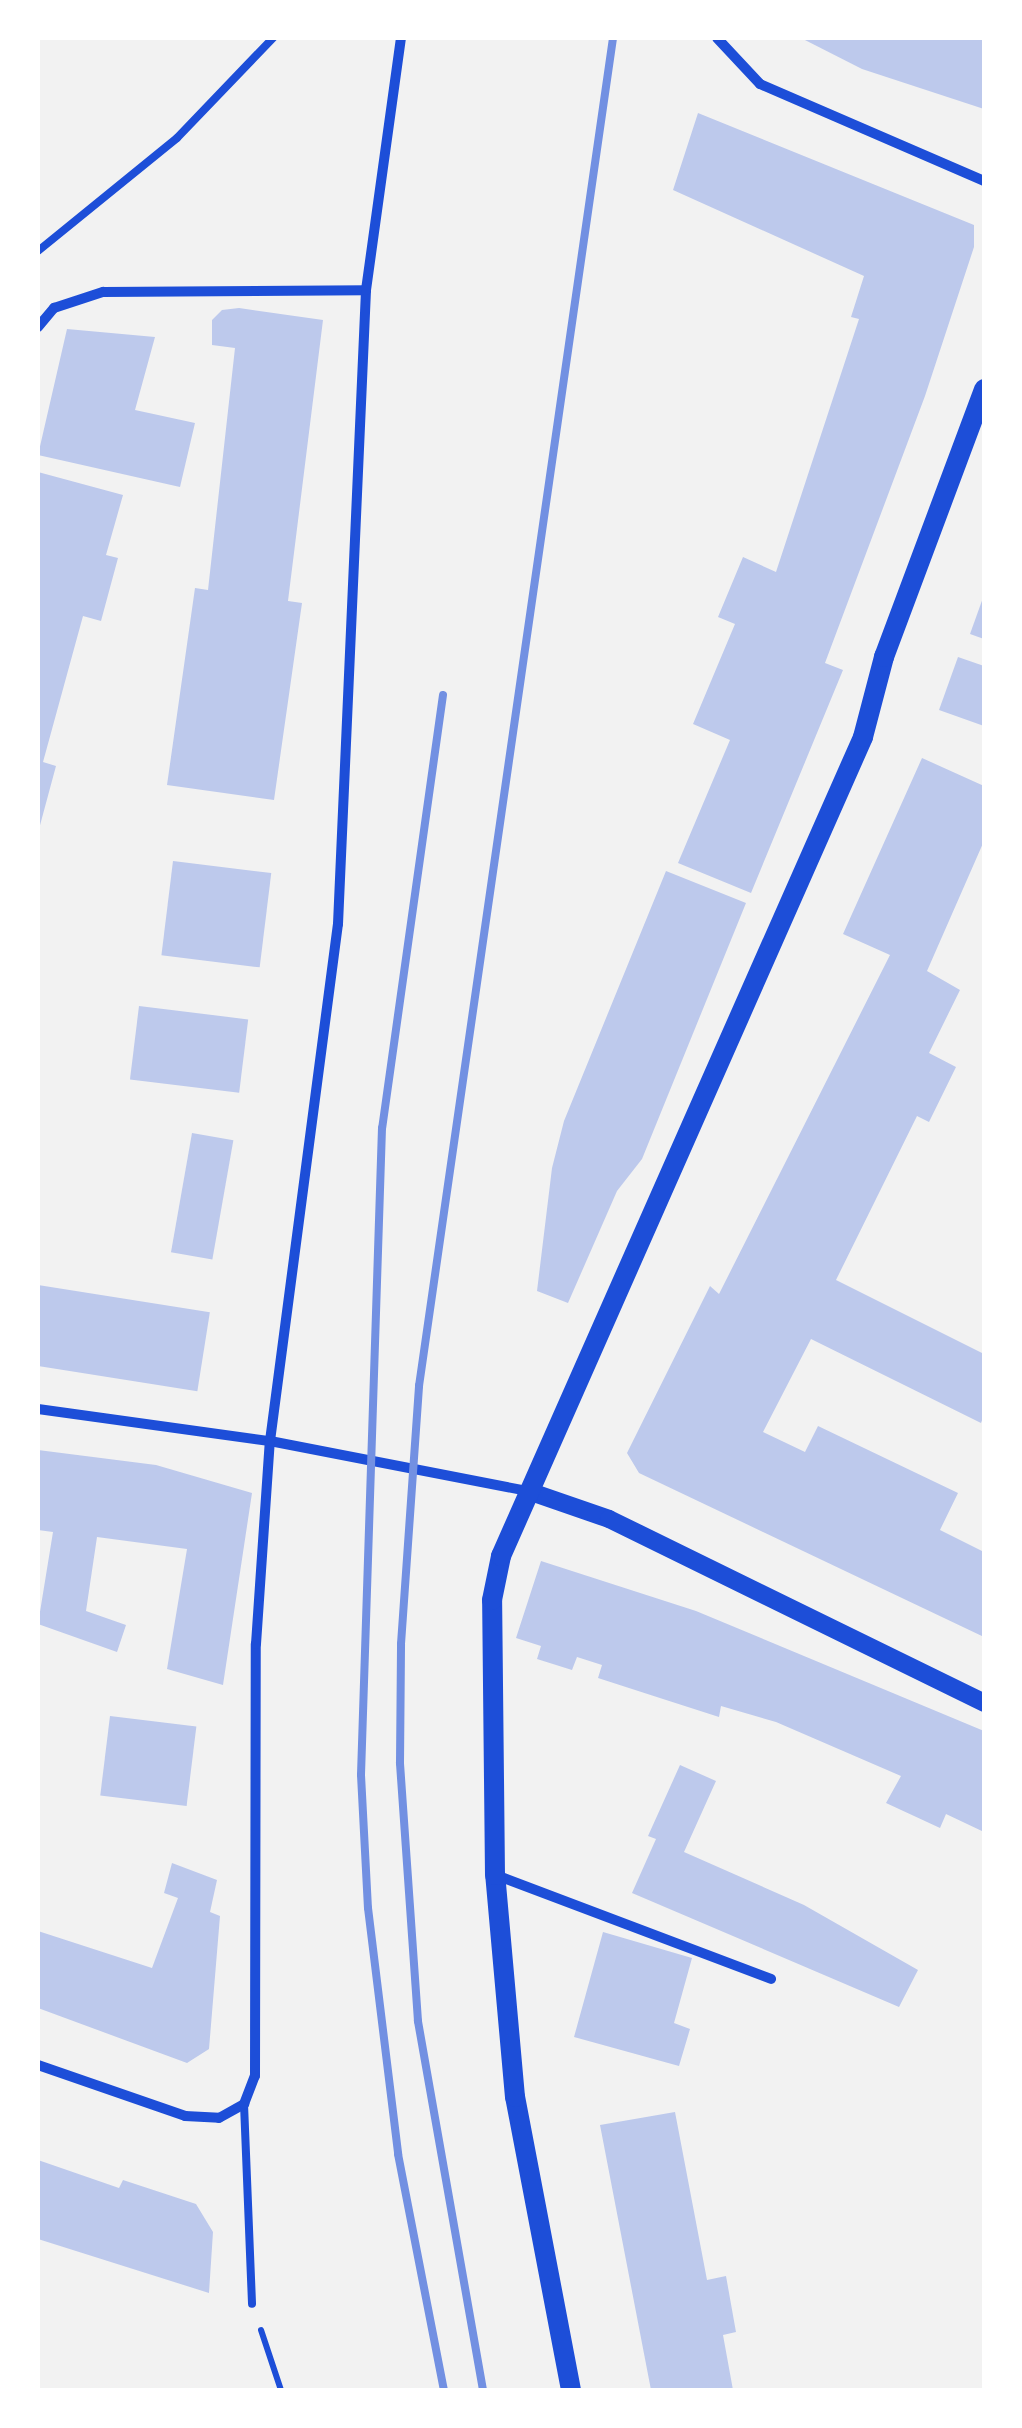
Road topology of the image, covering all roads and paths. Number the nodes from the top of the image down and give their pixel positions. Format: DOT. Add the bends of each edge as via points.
graph roads {
  1 [pos="273,38"];
  2 [pos="401,38"];
  3 [pos="716,38"];
  4 [pos="984,180"];
  5 [pos="38,250"];
  6 [pos="366,290"];
  7 [pos="38,327"];
  8 [pos="984,389"];
  9 [pos="38,1408"];
  10 [pos="270,1441"];
  11 [pos="534,1492"];
  12 [pos="984,1702"];
  13 [pos="495,1875"];
  14 [pos="771,1980"];
  15 [pos="38,2066"];
  16 [pos="244,2104"];
  17 [pos="252,2304"];
  18 [pos="281,2390"];
  19 [pos="571,2390"];
  1 -- 5 [label="lane" via="177,138"];
  2 -- 6 [label="street"];
  3 -- 4 [label="street" via="760,84"];
  6 -- 7 [label="street" via="103,292 54,308"];
  6 -- 10 [label="street" via="338,924"];
  8 -- 11 [label="main road" via="884,658 863,737"];
  9 -- 10 [label="street"];
  10 -- 11 [label="street"];
  10 -- 16 [label="street" via="256,1644 255,2076"];
  11 -- 12 [label="street" via="608,1520"];
  11 -- 13 [label="main road" via="502,1556 492,1600"];
  13 -- 14 [label="street"];
  13 -- 19 [label="main road" via="515,2097"];
  15 -- 16 [label="street" via="186,2116 219,2118"];
  16 -- 17 [label="lane"];
  17 -- 18 [label="path"];
}
